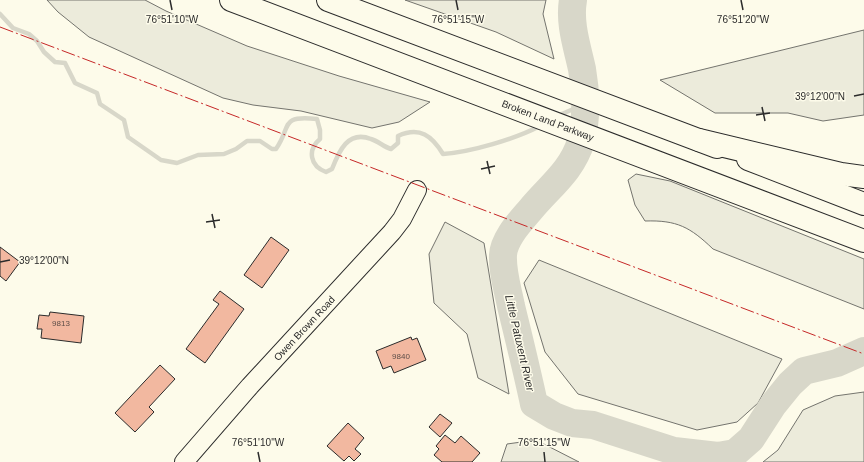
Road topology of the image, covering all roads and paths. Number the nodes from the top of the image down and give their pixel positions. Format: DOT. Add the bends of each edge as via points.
graph roads {
  1 [pos="231,0"];
  2 [pos="328,0"];
  3 [pos="699,140"];
  4 [pos="864,177"];
  5 [pos="417,190"];
  6 [pos="864,204"];
  7 [pos="864,241"];
  8 [pos="184,462"];
  1 -- 7 [label="main road, Broken Land Parkway"];
  2 -- 3 [label="main road"];
  3 -- 4 [label="main road"];
  3 -- 6 [label="main road"];
  5 -- 8 [label="street, Owen Brown Road" via="392,232 250,386"];
}
